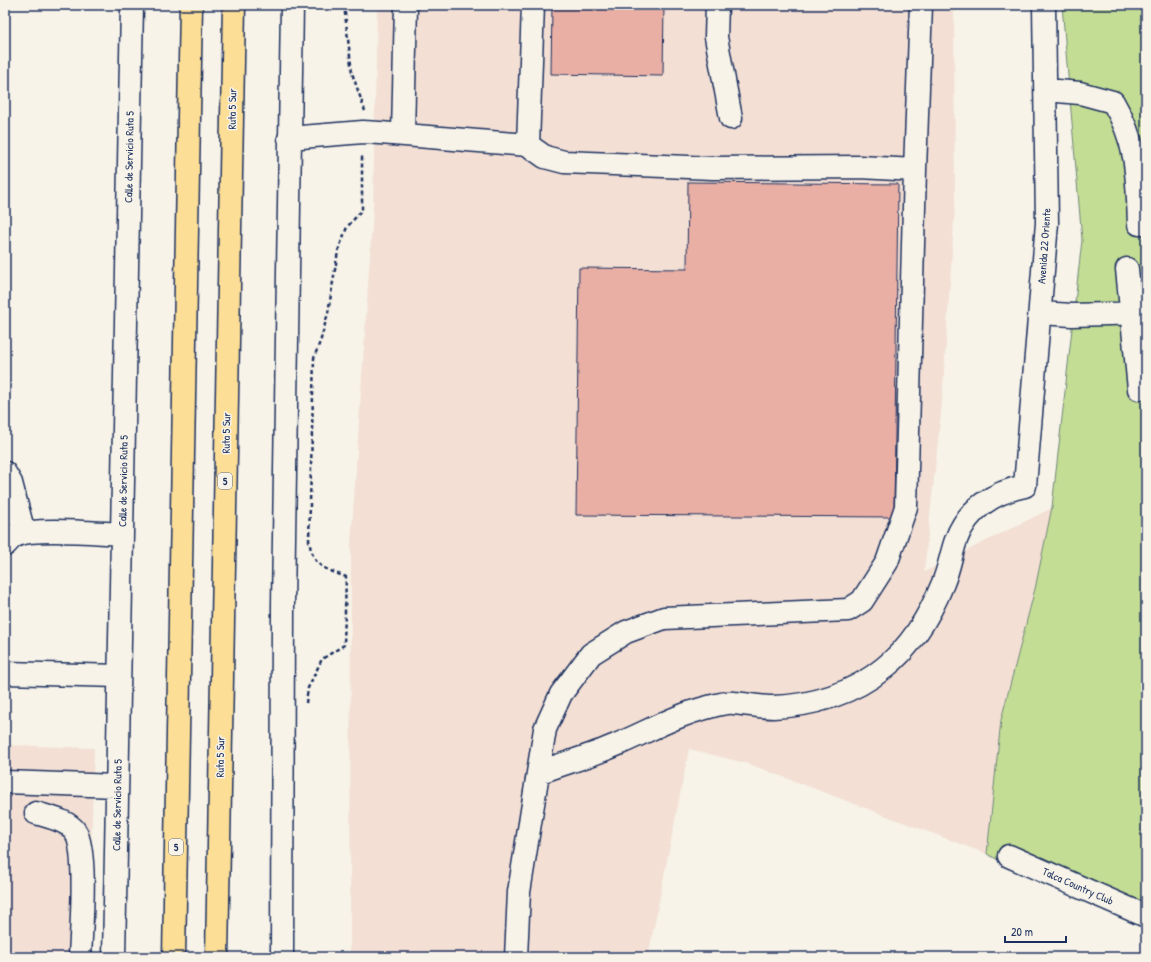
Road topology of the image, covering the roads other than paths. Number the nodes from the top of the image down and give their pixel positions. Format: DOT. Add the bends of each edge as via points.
graph roads {
  1 [pos="132,5"];
  2 [pos="191,5"];
  3 [pos="234,5"];
  4 [pos="292,5"];
  5 [pos="406,5"];
  6 [pos="533,5"];
  7 [pos="717,5"];
  8 [pos="921,5"];
  9 [pos="1044,5"];
  10 [pos="1046,90"];
  11 [pos="730,118"];
  12 [pos="403,134"];
  13 [pos="289,138"];
  14 [pos="528,145"];
  15 [pos="915,170"];
  16 [pos="1139,224"];
  17 [pos="1127,269"];
  18 [pos="1040,313"];
  19 [pos="1138,313"];
  20 [pos="1138,389"];
  21 [pos="5,473"];
  22 [pos="24,533"];
  23 [pos="122,534"];
  24 [pos="5,545"];
  25 [pos="5,673"];
  26 [pos="119,676"];
  27 [pos="538,773"];
  28 [pos="5,782"];
  29 [pos="118,786"];
  30 [pos="36,813"];
  31 [pos="1009,856"];
  32 [pos="1146,916"];
  33 [pos="80,957"];
  34 [pos="114,957"];
  35 [pos="174,957"];
  36 [pos="217,957"];
  37 [pos="282,957"];
  38 [pos="516,957"];
  1 -- 23 [label="street, Calle de Servicio Ruta 5"];
  2 -- 35 [label="highway, 5"];
  3 -- 36 [label="highway, Ruta 5 Sur / 5"];
  4 -- 13 [label="street"];
  5 -- 12 [label="street"];
  6 -- 14 [label="street"];
  7 -- 11 [label="street" via="716,37"];
  8 -- 15 [label="street"];
  9 -- 10 [label="street, Avenida 22 Oriente"];
  10 -- 16 [label="street" via="1080,93 1113,102 1127,128 1134,152"];
  10 -- 18 [label="street, Avenida 22 Oriente" via="1047,223"];
  12 -- 13 [label="street" via="362,132"];
  12 -- 14 [label="street"];
  13 -- 37 [label="street"];
  14 -- 15 [label="street" via="545,156 564,162 713,168 860,167"];
  15 -- 27 [label="street" via="906,507 887,562 862,601 848,610 664,618 626,632 591,654 561,694 545,729"];
  17 -- 19 [label="street"];
  18 -- 19 [label="street"];
  18 -- 27 [label="street, Avenida 22 Oriente" via="1025,486 996,494 983,502 963,524 956,538 943,582 922,623 897,657 869,680 815,702 774,707 732,703 688,713 615,746"];
  19 -- 20 [label="street"];
  21 -- 22 [label="street" via="13,487"];
  22 -- 23 [label="street" via="51,531"];
  22 -- 24 [label="street"];
  23 -- 26 [label="street, Calle de Servicio Ruta 5"];
  25 -- 26 [label="street"];
  26 -- 29 [label="street, Calle de Servicio Ruta 5"];
  27 -- 38 [label="street" via="518,892"];
  28 -- 29 [label="street"];
  29 -- 34 [label="street, Calle de Servicio Ruta 5"];
  30 -- 33 [label="street" via="65,823 75,831 82,854"];
  31 -- 32 [label="street, Talca Country Club"];
}
